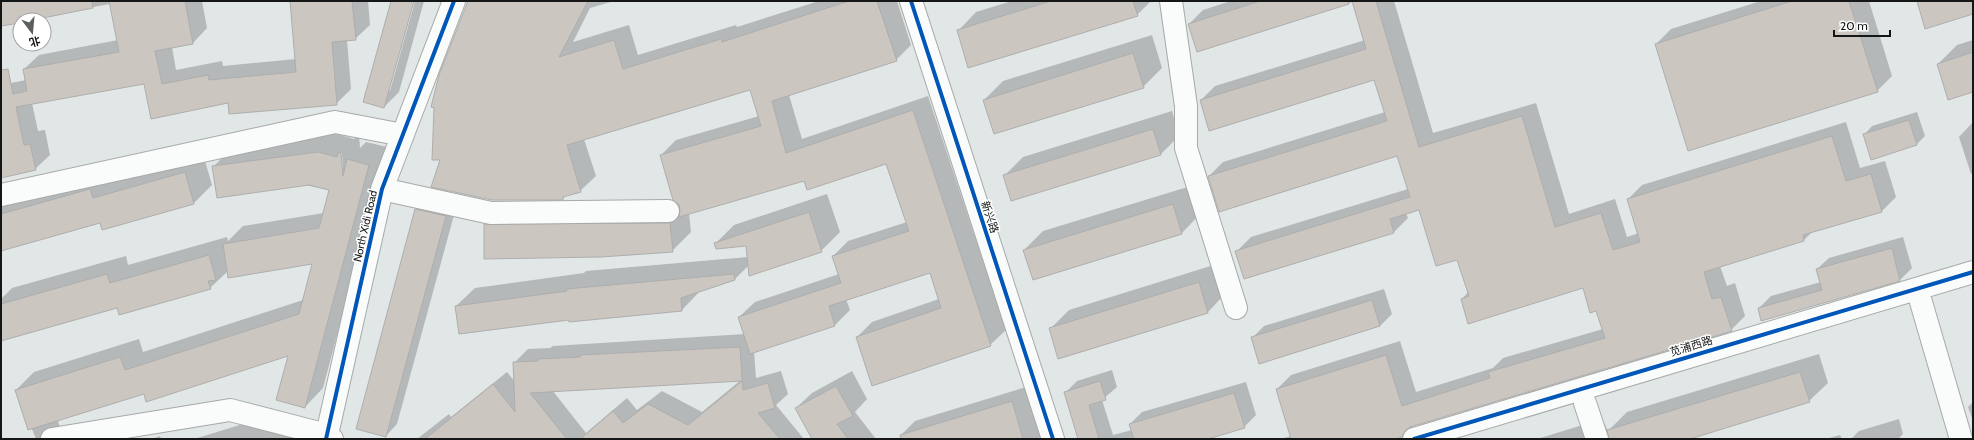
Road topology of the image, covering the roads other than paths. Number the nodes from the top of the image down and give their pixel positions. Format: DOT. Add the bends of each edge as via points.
graph roads {
  1 [pos="454,1"];
  2 [pos="911,1"];
  3 [pos="1171,1"];
  4 [pos="403,135"];
  5 [pos="382,189"];
  6 [pos="1,195"];
  7 [pos="668,211"];
  8 [pos="1973,272"];
  9 [pos="1973,287"];
  10 [pos="1921,302"];
  11 [pos="1236,308"];
  12 [pos="1585,403"];
  13 [pos="328,438"];
  14 [pos="52,439"];
  15 [pos="1053,439"];
  16 [pos="1414,439"];
  17 [pos="1466,439"];
  18 [pos="1596,439"];
  19 [pos="1961,439"];
  1 -- 4 [label="street, North Xidi Road"];
  2 -- 15 [label="street, 新兴路"];
  3 -- 11 [label="street" via="1186,106 1186,148"];
  4 -- 5 [label="street, North Xidi Road"];
  4 -- 6 [label="street" via="335,122"];
  5 -- 7 [label="street" via="491,213"];
  5 -- 13 [label="street, North Xidi Road"];
  8 -- 16 [label="street, 苋浦西路"];
  9 -- 10 [label="street"];
  10 -- 12 [label="street"];
  10 -- 19 [label="street"];
  12 -- 17 [label="street"];
  12 -- 18 [label="street"];
  13 -- 14 [label="street" via="230,410"];
}
